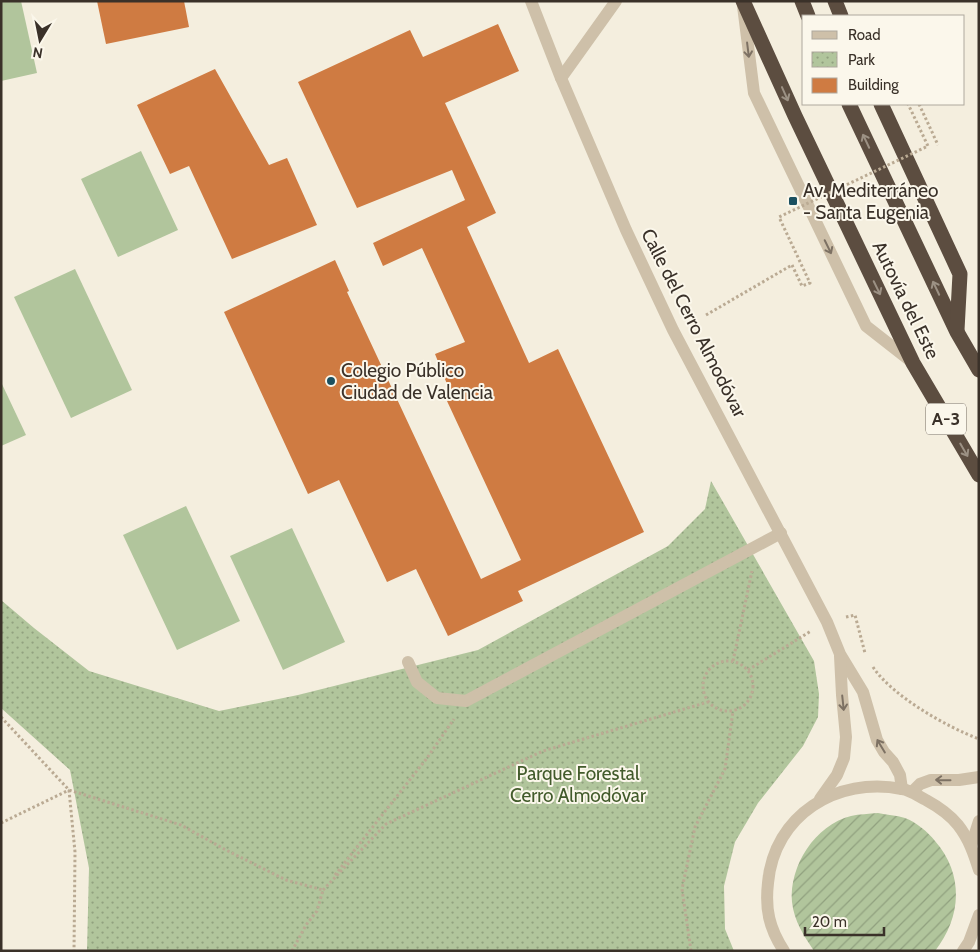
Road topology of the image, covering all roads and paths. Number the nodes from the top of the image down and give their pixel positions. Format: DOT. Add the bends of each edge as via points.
graph roads {
  1 [pos="531,1"];
  2 [pos="616,1"];
  3 [pos="743,1"];
  4 [pos="802,1"];
  5 [pos="835,1"];
  6 [pos="808,15"];
  7 [pos="841,15"];
  8 [pos="561,78"];
  9 [pos="849,105"];
  10 [pos="881,105"];
  11 [pos="908,105"];
  12 [pos="919,105"];
  13 [pos="938,145"];
  14 [pos="706,315"];
  15 [pos="957,332"];
  16 [pos="913,363"];
  17 [pos="979,370"];
  18 [pos="979,476"];
  19 [pos="780,533"];
  20 [pos="748,551"];
  21 [pos="844,618"];
  22 [pos="827,622"];
  23 [pos="840,654"];
  24 [pos="868,658"];
  25 [pos="733,661"];
  26 [pos="408,662"];
  27 [pos="872,664"];
  28 [pos="748,670"];
  29 [pos="466,701"];
  30 [pos="708,702"];
  31 [pos="733,711"];
  32 [pos="1,717"];
  33 [pos="979,739"];
  34 [pos="979,777"];
  35 [pos="69,790"];
  36 [pos="907,790"];
  37 [pos="817,803"];
  38 [pos="979,821"];
  39 [pos="1,823"];
  40 [pos="971,846"];
  41 [pos="979,870"];
  42 [pos="323,890"];
  43 [pos="979,915"];
  44 [pos="74,951"];
  45 [pos="292,951"];
  46 [pos="691,951"];
  47 [pos="784,951"];
  48 [pos="963,951"];
  1 -- 8 [label="street, Calle del Cerro Almodóvar"];
  2 -- 8 [label="street"];
  3 -- 16 [label="highway, Autovía del Este / A-3, one-way"];
  3 -- 16 [label="street, one-way" via="754,93 758,102 866,326"];
  4 -- 6 [label="highway"];
  5 -- 7 [label="highway"];
  8 -- 19 [label="street, Calle del Cerro Almodóvar" via="669,321"];
  15 -- 9 [label="highway, Autovía del Este, one-way"];
  10 -- 15 [label="highway" via="960,274"];
  11 -- 14 [label="path, bridge" via="928,146 779,217 810,283 802,286 792,265"];
  12 -- 13 [label="path"];
  15 -- 17 [label="highway, Autovía del Este"];
  16 -- 18 [label="highway, Autovía del Este / A-3, one-way"];
  19 -- 20 [label="street"];
  19 -- 22 [label="street, Calle del Cerro Almodóvar"];
  20 -- 25 [label="path" via="754,562"];
  20 -- 29 [label="street"];
  21 -- 24 [label="path" via="855,615"];
  22 -- 23 [label="street, Calle del Cerro Almodóvar"];
  22 -- 28 [label="path"];
  36 -- 23 [label="street, Calle del Cerro Almodóvar, one-way" via="877,740 863,692"];
  23 -- 37 [label="street, Calle del Cerro Almodóvar, one-way" via="846,737 844,758 837,775"];
  25 -- 28 [label="path"];
  25 -- 30 [label="path" via="716,664 704,677 702,686"];
  26 -- 29 [label="street" via="417,682 437,698"];
  27 -- 33 [label="path" via="880,677 912,702 940,721"];
  28 -- 31 [label="path" via="754,686 752,695 748,703"];
  29 -- 42 [label="path" via="427,758"];
  30 -- 31 [label="path" via="719,710"];
  30 -- 42 [label="path" via="543,751 386,824"];
  31 -- 46 [label="path" via="725,769 696,827 682,889"];
  32 -- 35 [label="path"];
  34 -- 36 [label="street, one-way" via="930,780"];
  35 -- 39 [label="path"];
  35 -- 42 [label="path" via="181,825 286,880"];
  35 -- 44 [label="path" via="75,852"];
  36 -- 37 [label="street" via="865,786 837,792"];
  36 -- 40 [label="street" via="937,806 951,818"];
  37 -- 47 [label="street" via="804,811 785,832 769,866 766,904 775,938"];
  38 -- 40 [label="street"];
  40 -- 41 [label="street"];
  42 -- 45 [label="path" via="316,911"];
  43 -- 48 [label="street"];
}
